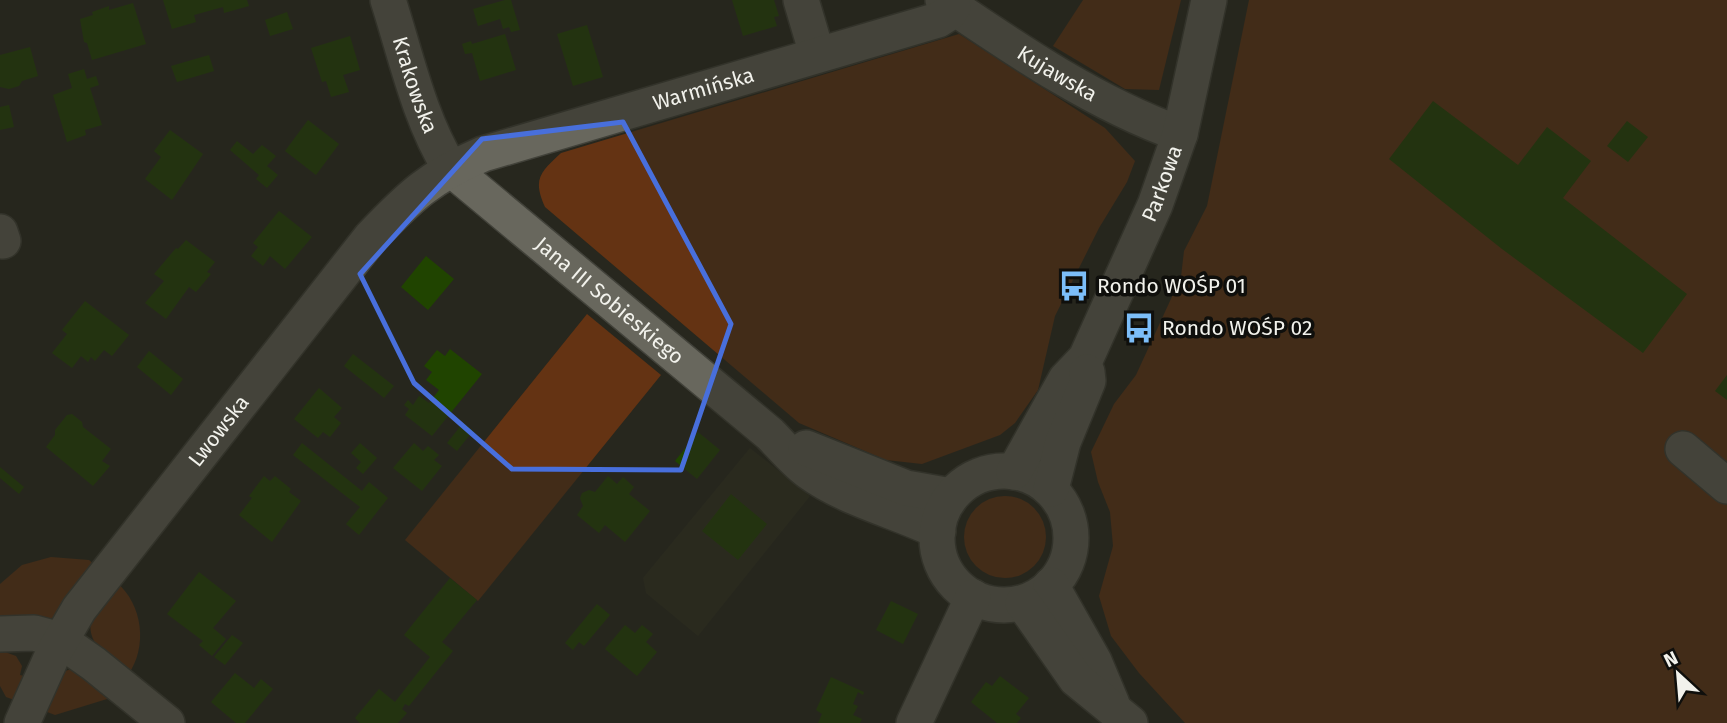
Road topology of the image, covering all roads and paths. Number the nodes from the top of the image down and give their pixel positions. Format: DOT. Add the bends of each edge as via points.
graph roads {
  1 [pos="388,0"];
  2 [pos="801,0"];
  3 [pos="1209,0"];
  4 [pos="948,3"];
  5 [pos="817,54"];
  6 [pos="1180,134"];
  7 [pos="450,168"];
  8 [pos="1086,358"];
  9 [pos="770,434"];
  10 [pos="1683,449"];
  11 [pos="1014,472"];
  12 [pos="1727,486"];
  13 [pos="1051,489"];
  14 [pos="951,496"];
  15 [pos="938,531"];
  16 [pos="1037,594"];
  17 [pos="973,597"];
  18 [pos="0,634"];
  19 [pos="60,640"];
  20 [pos="1123,717"];
  21 [pos="22,723"];
  22 [pos="167,723"];
  23 [pos="914,723"];
  1 -- 7 [label="street, Krakowska" via="422,108"];
  2 -- 5 [label="street"];
  3 -- 6 [label="street, Parkowa"];
  4 -- 5 [label="street, Warmińska" via="949,13 938,20"];
  4 -- 6 [label="street, Kujawska" via="1104,102"];
  5 -- 7 [label="street, Warmińska" via="483,154"];
  6 -- 8 [label="street, Parkowa" via="1155,205"];
  7 -- 9 [label="street, Jana III Sobieskiego"];
  7 -- 19 [label="street, Lwowska" via="420,187 371,237 79,609"];
  8 -- 11 [label="street, Parkowa" via="1066,379"];
  8 -- 13 [label="street, Parkowa" via="1088,382 1063,442"];
  9 -- 14 [label="street, Jana III Sobieskiego" via="906,488"];
  9 -- 15 [label="street, Jana III Sobieskiego" via="808,472"];
  10 -- 12 [label="street"];
  11 -- 13 [label="street"];
  11 -- 14 [label="street" via="987,472"];
  13 -- 16 [label="street" via="1069,525 1070,545 1064,567"];
  14 -- 15 [label="street"];
  15 -- 17 [label="street" via="939,557 950,579"];
  16 -- 17 [label="street" via="997,605"];
  16 -- 20 [label="street" via="1094,661"];
  17 -- 23 [label="street"];
  18 -- 19 [label="street" via="34,633"];
  19 -- 21 [label="street, Lwowska"];
  19 -- 22 [label="street"];
}
